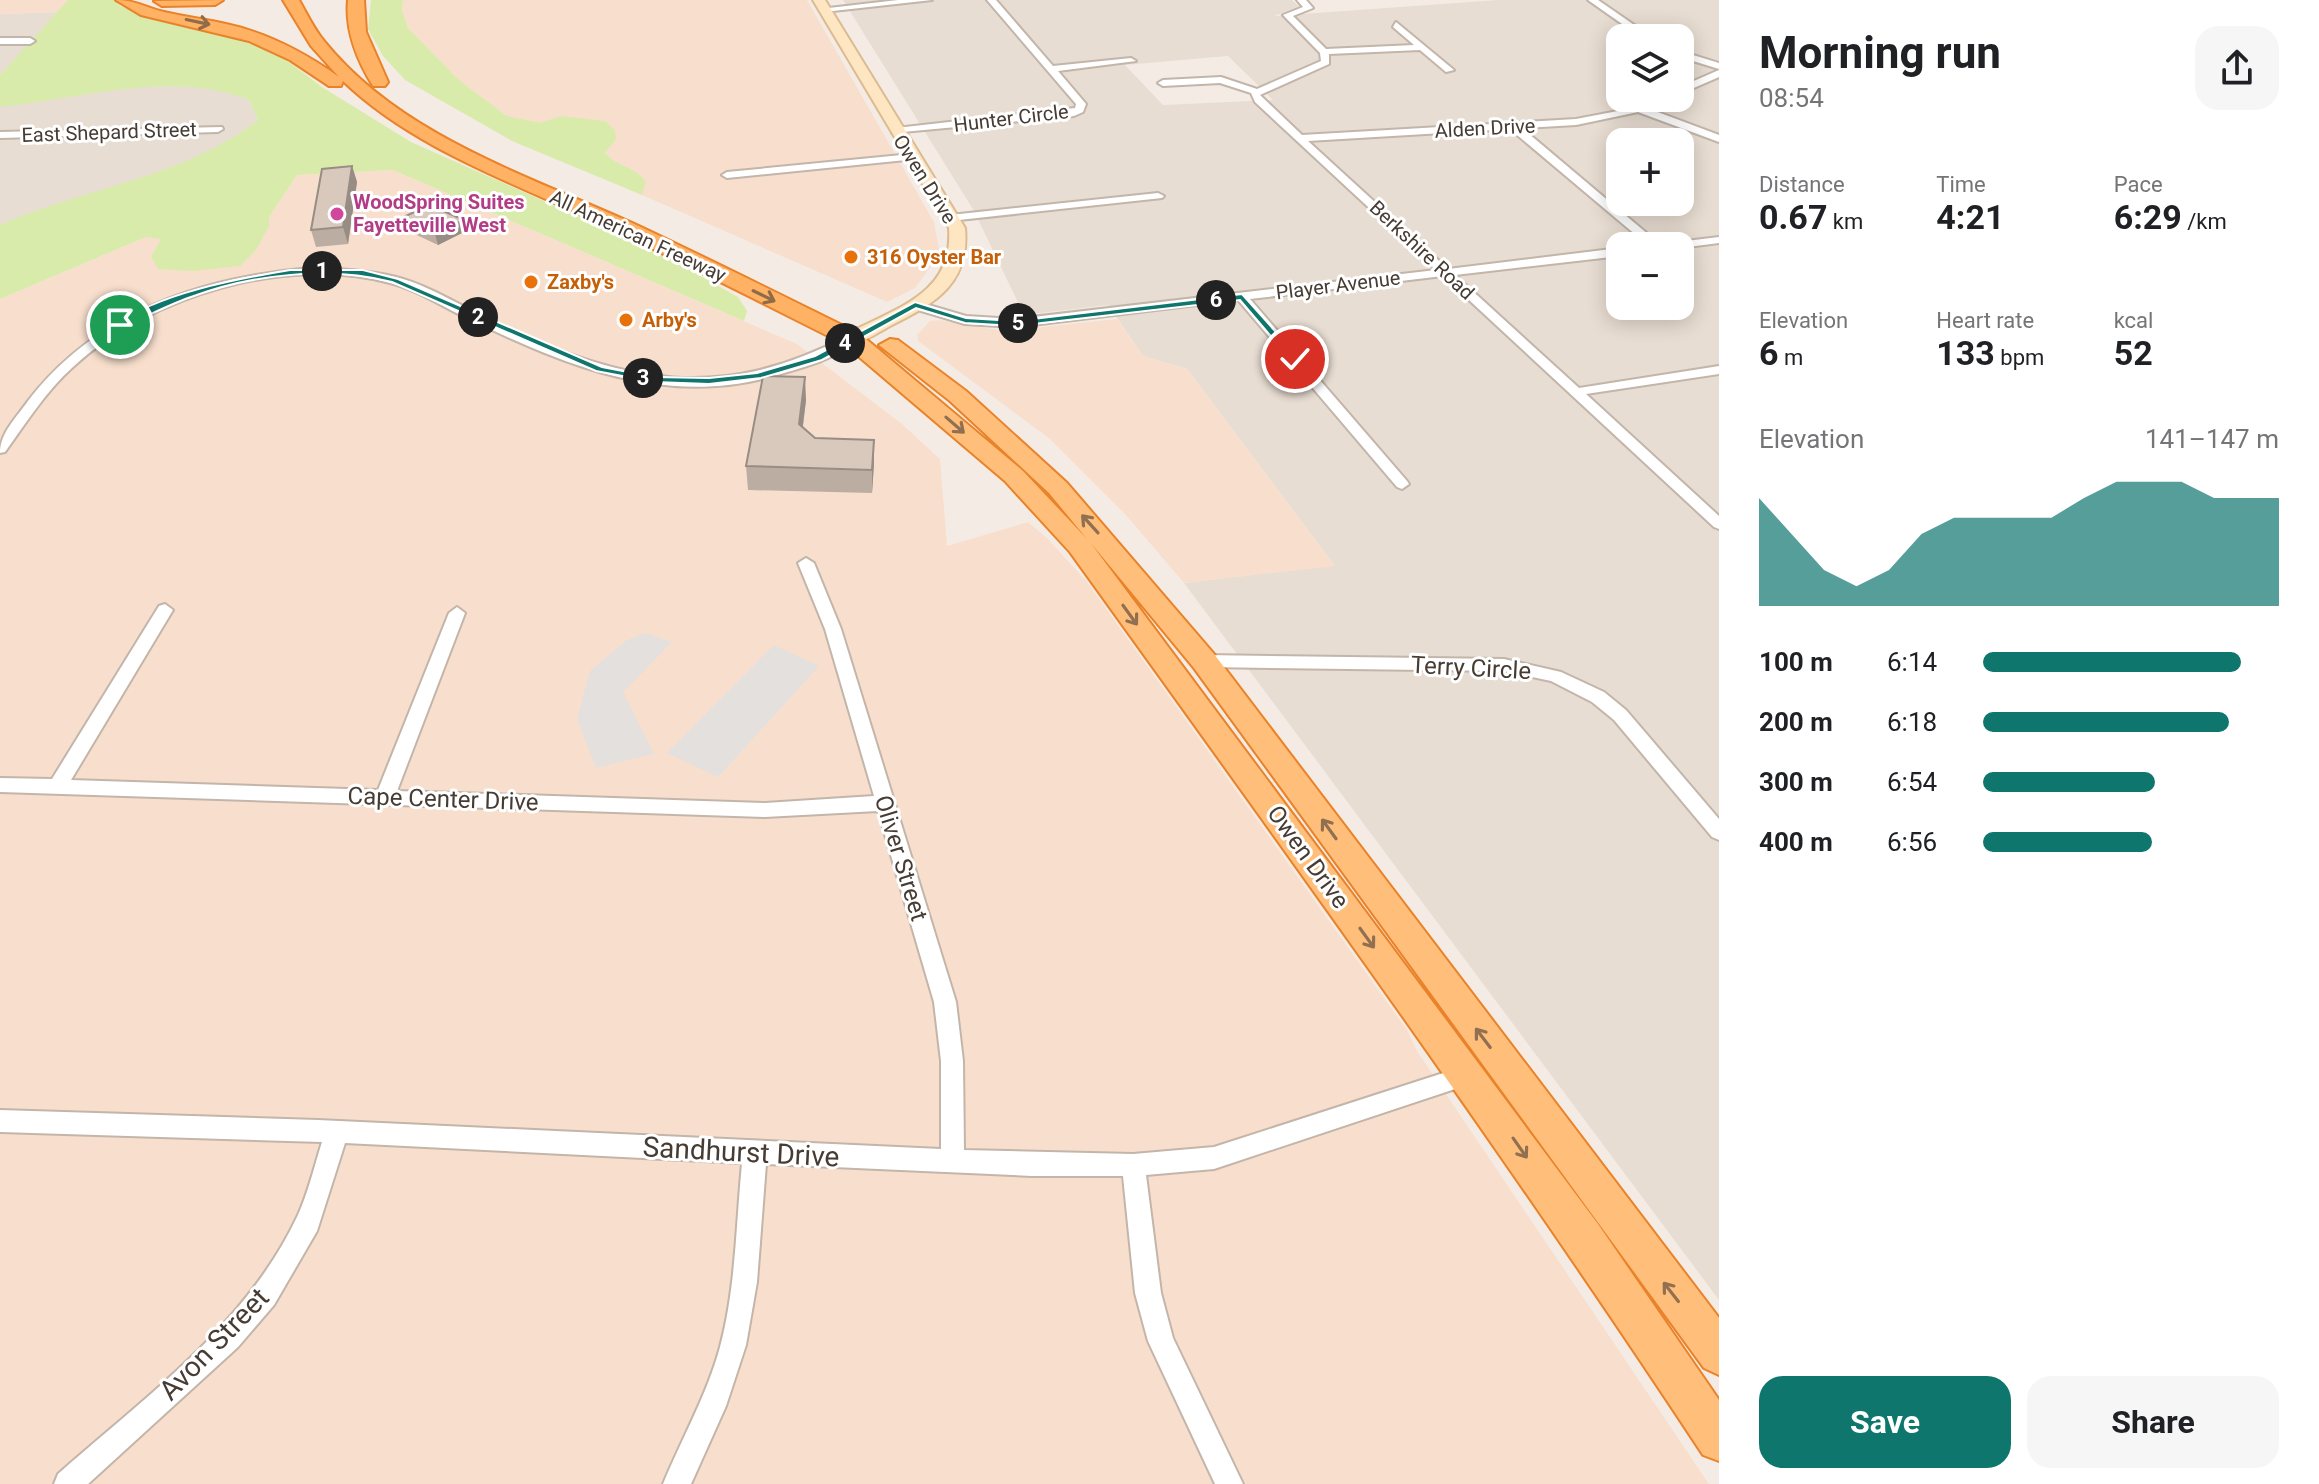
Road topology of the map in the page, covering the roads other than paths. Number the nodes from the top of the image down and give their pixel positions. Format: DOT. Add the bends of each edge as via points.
graph roads {
  1 [pos="124,0"];
  2 [pos="157,0"];
  3 [pos="215,0"];
  4 [pos="291,0"];
  5 [pos="311,0"];
  6 [pos="356,0"];
  7 [pos="928,0"];
  8 [pos="991,0"];
  9 [pos="1301,0"];
  10 [pos="1592,0"];
  11 [pos="822,4"];
  12 [pos="1627,24"];
  13 [pos="1396,25"];
  14 [pos="0,41"];
  15 [pos="30,41"];
  16 [pos="1421,47"];
  17 [pos="1324,52"];
  18 [pos="1694,58"];
  19 [pos="1131,61"];
  20 [pos="1719,66"];
  21 [pos="1049,69"];
  22 [pos="1449,70"];
  23 [pos="1719,73"];
  24 [pos="379,82"];
  25 [pos="1163,83"];
  26 [pos="1694,85"];
  27 [pos="1258,92"];
  28 [pos="1625,112"];
  29 [pos="1648,112"];
  30 [pos="1513,126"];
  31 [pos="218,129"];
  32 [pos="896,131"];
  33 [pos="0,135"];
  34 [pos="1300,138"];
  35 [pos="1719,139"];
  36 [pos="912,157"];
  37 [pos="727,175"];
  38 [pos="516,178"];
  39 [pos="1158,196"];
  40 [pos="950,218"];
  41 [pos="1639,232"];
  42 [pos="1719,240"];
  43 [pos="1694,243"];
  44 [pos="1606,254"];
  45 [pos="1447,273"];
  46 [pos="1242,297"];
  47 [pos="915,305"];
  48 [pos="860,334"];
  49 [pos="1719,370"];
  50 [pos="1576,392"];
  51 [pos="0,449"];
  52 [pos="1402,484"];
  53 [pos="1719,524"];
  54 [pos="806,563"];
  55 [pos="165,610"];
  56 [pos="457,613"];
  57 [pos="1204,661"];
  58 [pos="0,785"];
  59 [pos="58,785"];
  60 [pos="385,797"];
  61 [pos="885,803"];
  62 [pos="1719,832"];
  63 [pos="1468,1075"];
  64 [pos="0,1121"];
  65 [pos="337,1132"];
  66 [pos="755,1153"];
  67 [pos="952,1160"];
  68 [pos="1133,1165"];
  69 [pos="1719,1353"];
  70 [pos="1719,1439"];
  71 [pos="68,1484"];
  72 [pos="677,1484"];
  73 [pos="1229,1484"];
  1 -- 38 [label="highway, one-way" via="143,10 277,46 406,131"];
  2 -- 3 [label="highway"];
  4 -- 38 [label="highway, All American Freeway" via="318,49 373,100"];
  5 -- 24 [label="highway, All American Freeway" via="337,42"];
  6 -- 24 [label="highway" via="357,40"];
  7 -- 11 [label="street"];
  8 -- 21 [label="street, Hunter Circle"];
  9 -- 17 [label="street" via="1309,8 1287,15"];
  10 -- 12 [label="street"];
  11 -- 32 [label="main road, Owen Drive"];
  13 -- 16 [label="street"];
  14 -- 15 [label="street"];
  16 -- 17 [label="street"];
  16 -- 22 [label="street"];
  17 -- 27 [label="street" via="1327,59 1321,66"];
  18 -- 20 [label="street"];
  19 -- 21 [label="street"];
  21 -- 32 [label="street, Hunter Circle" via="1081,104 1075,113"];
  23 -- 26 [label="street"];
  24 -- 48 [label="highway, All American Freeway" via="435,120 499,153 730,257"];
  25 -- 27 [label="street" via="1221,80"];
  27 -- 34 [label="street, Berkshire Road" via="1258,100"];
  28 -- 30 [label="street, Alden Drive"];
  29 -- 35 [label="street"];
  30 -- 34 [label="street, Alden Drive"];
  30 -- 41 [label="street"];
  31 -- 33 [label="street, East Shepard Street"];
  32 -- 36 [label="main road, Owen Drive"];
  34 -- 45 [label="street, Berkshire Road"];
  36 -- 37 [label="street"];
  36 -- 40 [label="main road, Owen Drive"];
  38 -- 48 [label="highway, All American Freeway, one-way"];
  39 -- 40 [label="street"];
  40 -- 47 [label="main road, Owen Drive" via="959,239 958,262 938,291"];
  42 -- 43 [label="street"];
  44 -- 45 [label="street, Player Avenue"];
  45 -- 46 [label="street, Player Avenue"];
  45 -- 50 [label="street, Berkshire Road"];
  46 -- 47 [label="street, Player Avenue" via="1015,323 965,320"];
  46 -- 52 [label="street"];
  47 -- 48 [label="main road, Owen Drive"];
  48 -- 51 [label="street" via="819,358 758,376 654,380 576,361 395,280 340,271 264,276 188,295 120,325 57,375"];
  57 -- 48 [label="highway, Owen Drive, one-way" via="1058,488 958,396"];
  48 -- 63 [label="highway, Owen Drive, one-way" via="1014,476 1079,546"];
  49 -- 50 [label="street"];
  50 -- 53 [label="street, Berkshire Road"];
  54 -- 61 [label="street, Oliver Street" via="833,629"];
  55 -- 59 [label="street"];
  56 -- 60 [label="street"];
  57 -- 62 [label="street, Terry Circle" via="1504,665 1555,676 1598,697 1620,715"];
  69 -- 57 [label="highway, Owen Drive, one-way"];
  58 -- 59 [label="street, Cape Center Drive"];
  59 -- 60 [label="street, Cape Center Drive"];
  60 -- 61 [label="street, Cape Center Drive" via="765,810"];
  61 -- 67 [label="street, Oliver Street" via="947,1011 955,1104"];
  63 -- 68 [label="street, Sandhurst Drive" via="1214,1158"];
  63 -- 70 [label="highway, Owen Drive, one-way"];
  64 -- 65 [label="street, Sandhurst Drive"];
  65 -- 66 [label="street, Sandhurst Drive"];
  65 -- 71 [label="street, Avon Street" via="308,1222 265,1296 229,1338"];
  66 -- 67 [label="street, Sandhurst Drive"];
  66 -- 72 [label="street" via="738,1327 722,1383"];
  67 -- 68 [label="street, Sandhurst Drive"];
  68 -- 73 [label="street" via="1148,1293 1161,1341"];
}
